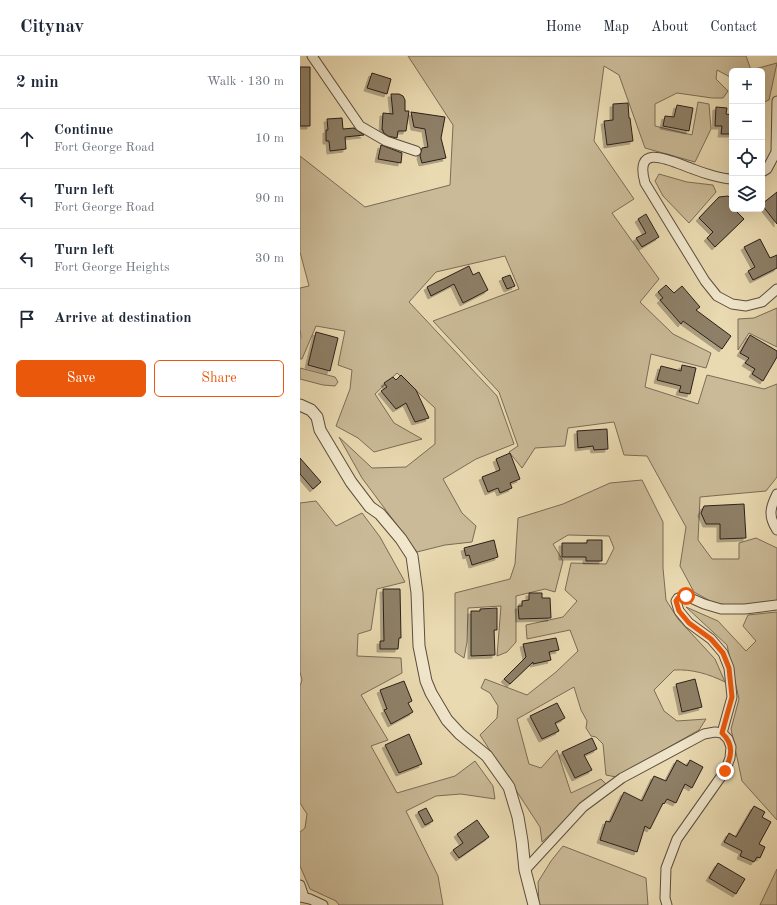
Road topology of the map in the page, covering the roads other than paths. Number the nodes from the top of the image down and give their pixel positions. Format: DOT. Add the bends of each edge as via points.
graph roads {
  1 [pos="312,56"];
  2 [pos="777,101"];
  3 [pos="416,151"];
  4 [pos="765,170"];
  5 [pos="729,178"];
  6 [pos="777,289"];
  7 [pos="300,405"];
  8 [pos="777,494"];
  9 [pos="777,530"];
  10 [pos="777,605"];
  11 [pos="722,733"];
  12 [pos="525,870"];
  13 [pos="300,885"];
  14 [pos="302,897"];
  15 [pos="322,905"];
  16 [pos="534,905"];
  17 [pos="667,905"];
  1 -- 3 [label="street" via="360,126 386,141"];
  2 -- 4 [label="street" via="776,152"];
  5 -- 6 [label="street" via="653,156 644,163 642,173 649,189 705,281 717,296 732,304 746,306 762,302"];
  7 -- 12 [label="street" via="311,410 317,417 320,430 351,482 370,507 380,514 407,546 412,556 416,577 419,646 430,693 447,720 487,756 509,787 518,817"];
  8 -- 9 [label="street" via="771,506 771,522"];
  10 -- 11 [label="street" via="721,609 686,596 676,601 679,611 689,623 711,639 723,653 729,668 732,697"];
  11 -- 12 [label="street" via="704,734 622,778 583,807"];
  11 -- 17 [label="street" via="731,747 730,758 725,771 677,839 666,868"];
  12 -- 16 [label="street"];
  13 -- 14 [label="street"];
  14 -- 15 [label="street"];
}
